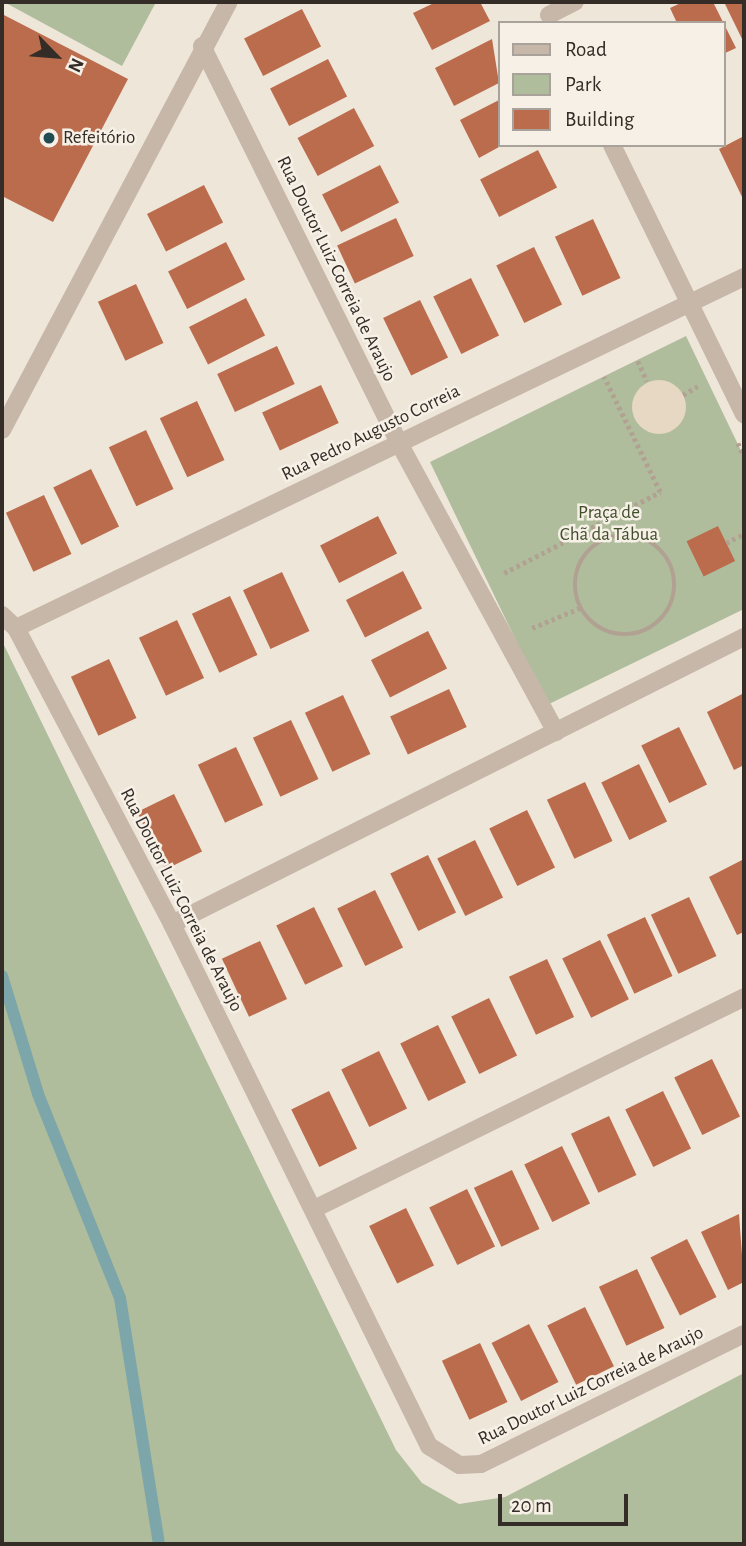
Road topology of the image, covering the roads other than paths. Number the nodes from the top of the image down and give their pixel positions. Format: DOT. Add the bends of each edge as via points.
graph roads {
  1 [pos="229,2"];
  2 [pos="575,2"];
  3 [pos="548,13"];
  4 [pos="202,46"];
  5 [pos="613,147"];
  6 [pos="744,277"];
  7 [pos="689,303"];
  8 [pos="744,414"];
  9 [pos="2,430"];
  10 [pos="399,443"];
  11 [pos="2,615"];
  12 [pos="16,628"];
  13 [pos="744,637"];
  14 [pos="555,732"];
  15 [pos="172,924"];
  16 [pos="744,997"];
  17 [pos="316,1209"];
  18 [pos="744,1334"];
  1 -- 4 [label="street"];
  2 -- 3 [label="street"];
  4 -- 9 [label="street"];
  4 -- 10 [label="street, Rua Doutor Luiz Correia de Araujo"];
  5 -- 7 [label="street"];
  6 -- 7 [label="street, Rua Pedro Augusto Correia"];
  7 -- 8 [label="street"];
  7 -- 10 [label="street, Rua Pedro Augusto Correia"];
  10 -- 12 [label="street, Rua Pedro Augusto Correia"];
  10 -- 14 [label="street, Rua Doutor Luiz Correia de Araujo"];
  11 -- 12 [label="street, Rua Doutor Luiz Correia de Araujo"];
  12 -- 15 [label="street, Rua Doutor Luiz Correia de Araujo"];
  13 -- 14 [label="street"];
  14 -- 15 [label="street"];
  15 -- 17 [label="street, Rua Doutor Luiz Correia de Araujo"];
  16 -- 17 [label="street"];
  17 -- 18 [label="street, Rua Doutor Luiz Correia de Araujo" via="429,1447 460,1465 481,1464"];
}
